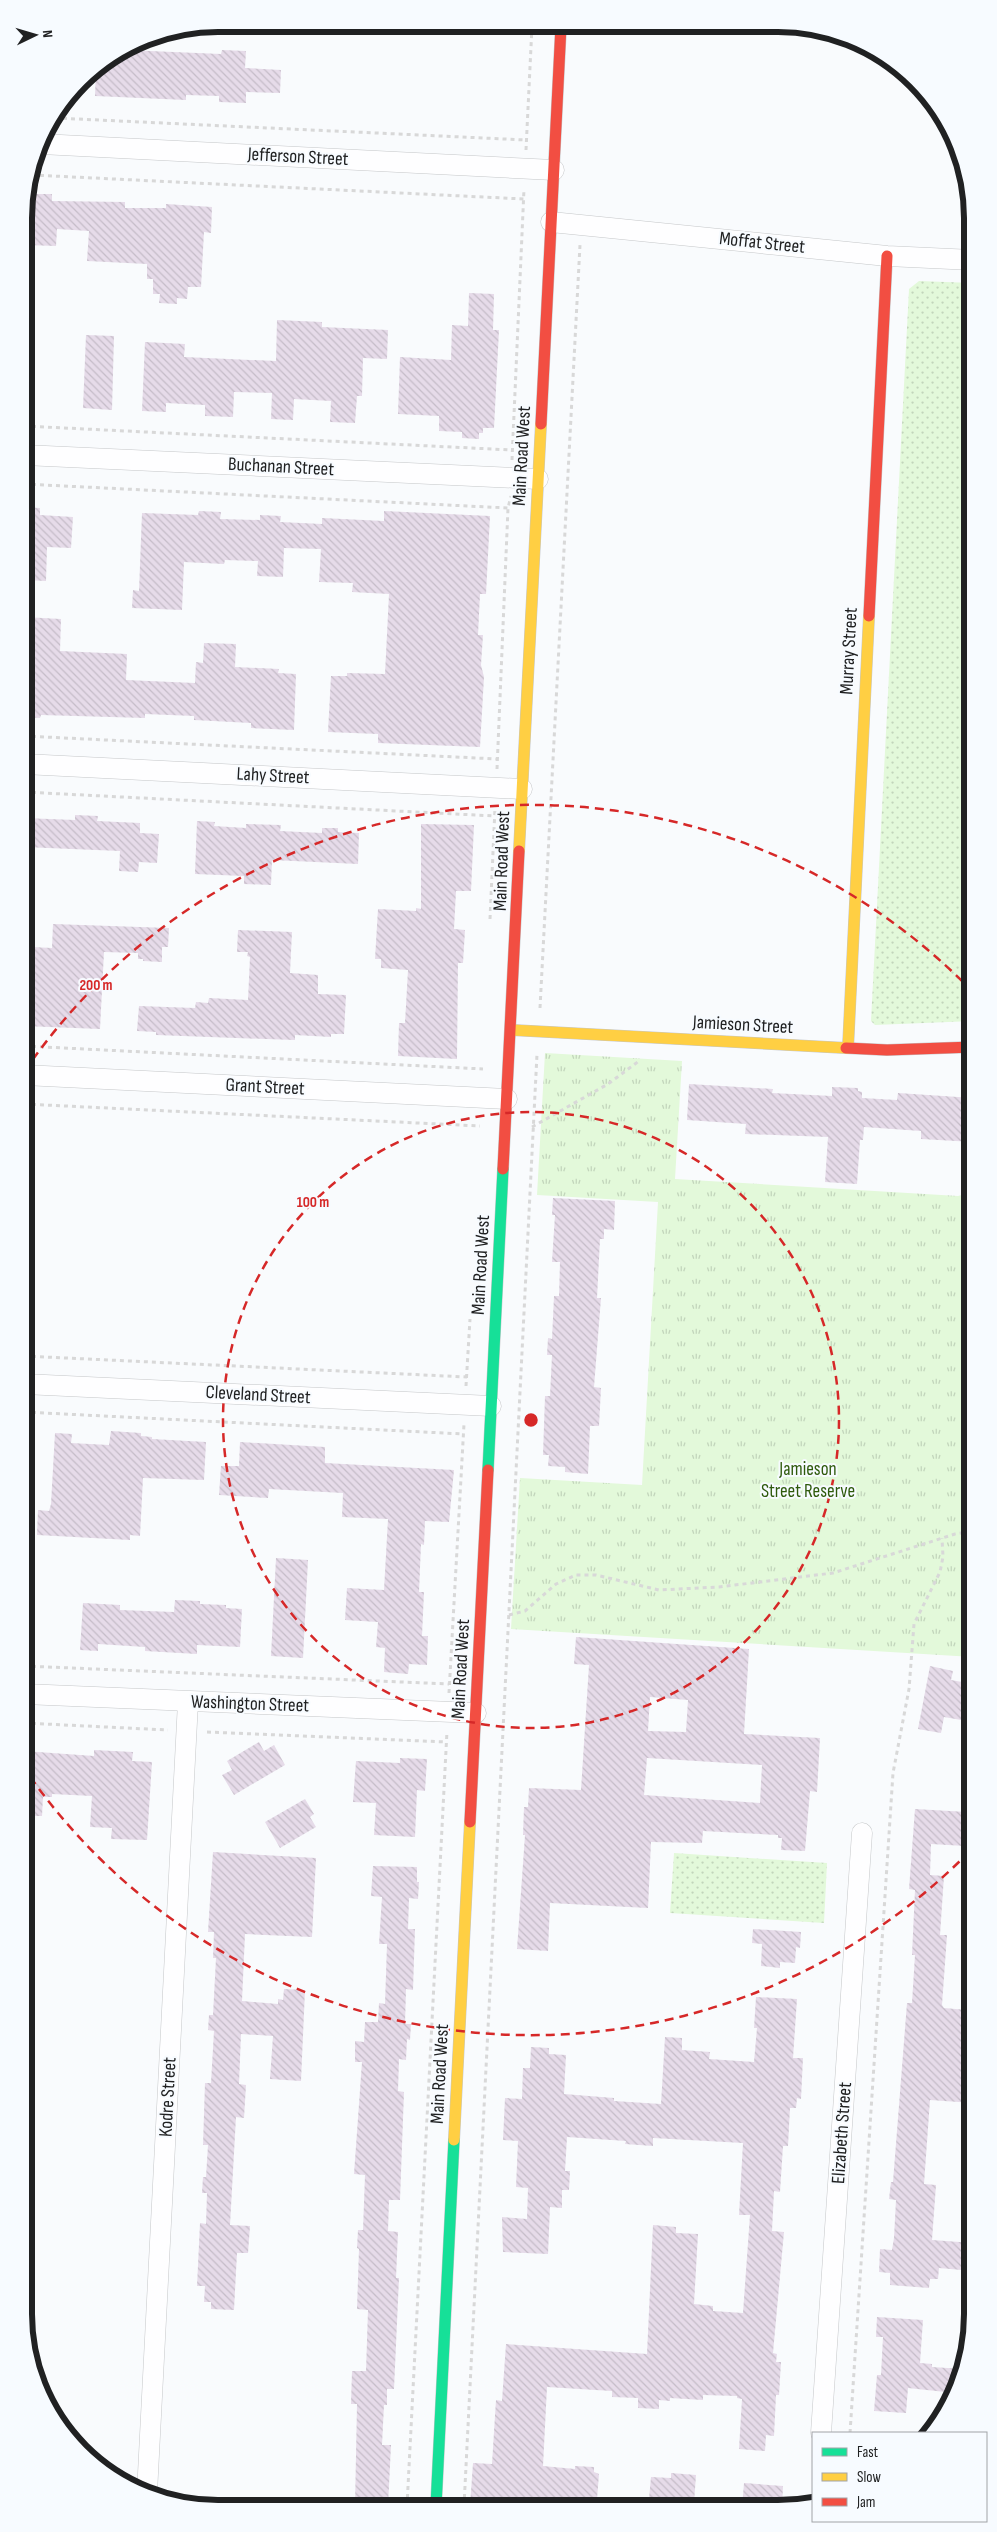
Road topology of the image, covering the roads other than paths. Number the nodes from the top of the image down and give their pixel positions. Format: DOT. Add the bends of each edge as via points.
graph roads {
  1 [pos="562,32"];
  2 [pos="49,144"];
  3 [pos="554,170"];
  4 [pos="551,222"];
  5 [pos="887,256"];
  6 [pos="964,260"];
  7 [pos="32,455"];
  8 [pos="538,479"];
  9 [pos="32,764"];
  10 [pos="522,789"];
  11 [pos="512,1030"];
  12 [pos="964,1047"];
  13 [pos="848,1048"];
  14 [pos="32,1075"];
  15 [pos="507,1099"];
  16 [pos="32,1384"];
  17 [pos="491,1406"];
  18 [pos="32,1694"];
  19 [pos="188,1702"];
  20 [pos="476,1713"];
  21 [pos="862,1834"];
  22 [pos="822,2432"];
  23 [pos="147,2485"];
  24 [pos="436,2500"];
  1 -- 3 [label="main road, Main Road West"];
  2 -- 3 [label="street, Jefferson Street"];
  3 -- 4 [label="main road, Main Road West"];
  4 -- 5 [label="street, Moffat Street"];
  4 -- 8 [label="main road, Main Road West"];
  5 -- 6 [label="street, Moffat Street"];
  5 -- 13 [label="main road, Murray Street"];
  7 -- 8 [label="street, Buchanan Street"];
  8 -- 10 [label="main road, Main Road West"];
  9 -- 10 [label="street, Lahy Street"];
  10 -- 11 [label="main road, Main Road West"];
  11 -- 13 [label="main road, Jamieson Street"];
  11 -- 15 [label="main road, Main Road West"];
  12 -- 13 [label="main road, Jamieson Street"];
  14 -- 15 [label="street, Grant Street"];
  15 -- 17 [label="main road, Main Road West"];
  16 -- 17 [label="street, Cleveland Street"];
  17 -- 20 [label="main road, Main Road West"];
  18 -- 19 [label="street, Washington Street"];
  19 -- 20 [label="street, Washington Street"];
  19 -- 23 [label="street, Kodre Street"];
  20 -- 24 [label="main road, Main Road West"];
  21 -- 22 [label="street, Elizabeth Street"];
}
